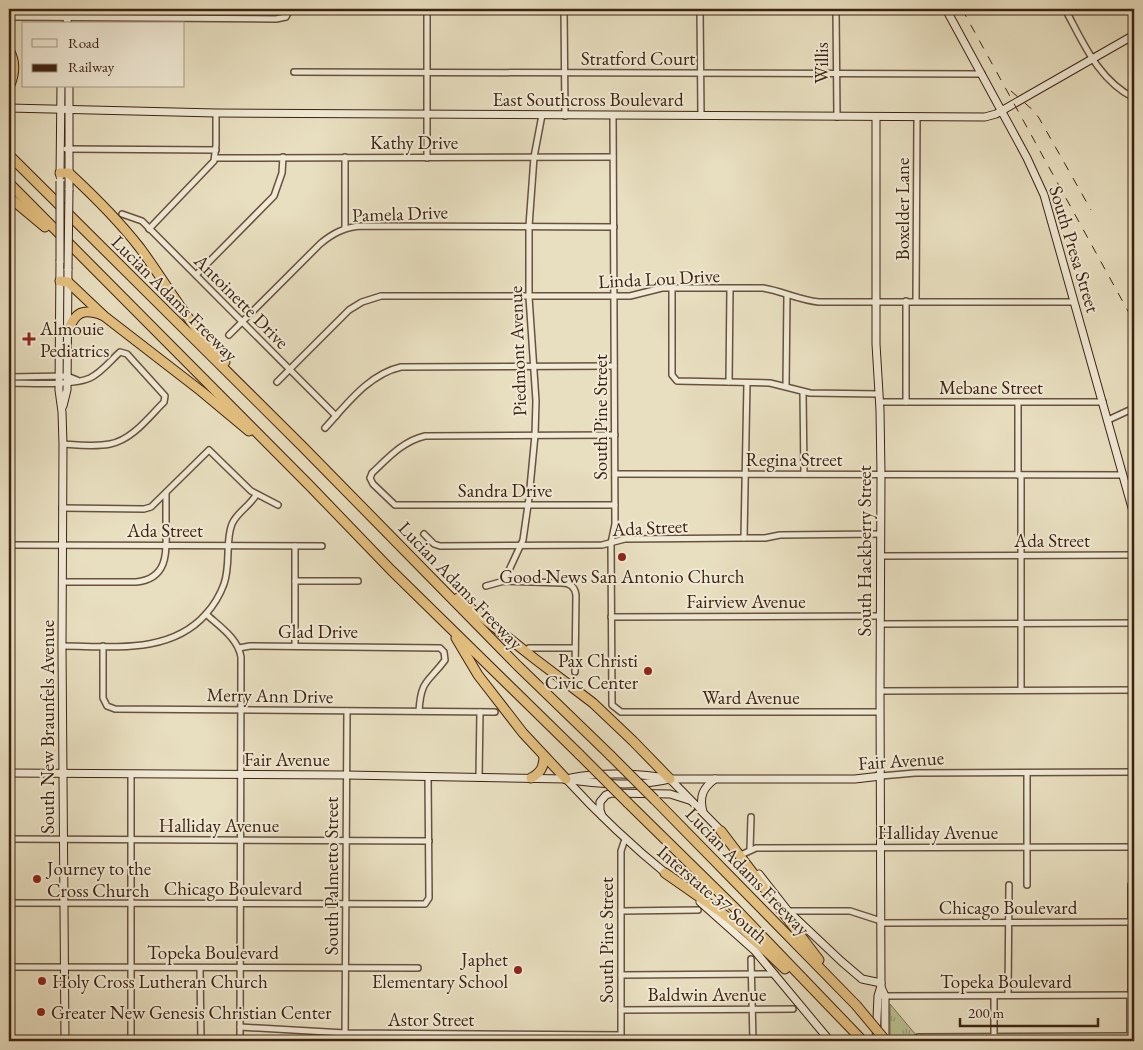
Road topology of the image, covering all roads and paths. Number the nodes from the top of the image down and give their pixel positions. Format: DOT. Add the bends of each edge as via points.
graph roads {
  1 [pos="68,9"];
  2 [pos="290,9"];
  3 [pos="427,9"];
  4 [pos="564,9"];
  5 [pos="700,9"];
  6 [pos="836,9"];
  7 [pos="946,9"];
  8 [pos="1065,9"];
  9 [pos="9,16"];
  10 [pos="67,20"];
  11 [pos="1134,35"];
  12 [pos="9,50"];
  13 [pos="1092,59"];
  14 [pos="294,72"];
  15 [pos="564,73"];
  16 [pos="427,74"];
  17 [pos="700,74"];
  18 [pos="836,74"];
  19 [pos="982,74"];
  20 [pos="9,87"];
  21 [pos="61,88"];
  22 [pos="69,88"];
  23 [pos="1134,98"];
  24 [pos="9,109"];
  25 [pos="60,110"];
  26 [pos="69,110"];
  27 [pos="1001,110"];
  28 [pos="216,113"];
  29 [pos="427,115"];
  30 [pos="542,115"];
  31 [pos="565,116"];
  32 [pos="613,116"];
  33 [pos="701,116"];
  34 [pos="837,117"];
  35 [pos="876,117"];
  36 [pos="917,117"];
  37 [pos="61,149"];
  38 [pos="69,149"];
  39 [pos="216,150"];
  40 [pos="9,155"];
  41 [pos="283,157"];
  42 [pos="345,157"];
  43 [pos="534,157"];
  44 [pos="215,158"];
  45 [pos="427,158"];
  46 [pos="613,158"];
  47 [pos="63,176"];
  48 [pos="9,183"];
  49 [pos="9,197"];
  50 [pos="122,214"];
  51 [pos="529,226"];
  52 [pos="614,227"];
  53 [pos="345,228"];
  54 [pos="149,229"];
  55 [pos="99,274"];
  56 [pos="196,275"];
  57 [pos="64,282"];
  58 [pos="672,288"];
  59 [pos="730,288"];
  60 [pos="787,295"];
  61 [pos="614,296"];
  62 [pos="529,297"];
  63 [pos="906,301"];
  64 [pos="916,301"];
  65 [pos="876,302"];
  66 [pos="1074,302"];
  67 [pos="104,316"];
  68 [pos="242,322"];
  69 [pos="68,331"];
  70 [pos="229,335"];
  71 [pos="534,366"];
  72 [pos="614,366"];
  73 [pos="289,369"];
  74 [pos="9,377"];
  75 [pos="63,379"];
  76 [pos="277,382"];
  77 [pos="729,382"];
  78 [pos="9,383"];
  79 [pos="747,383"];
  80 [pos="786,386"];
  81 [pos="803,392"];
  82 [pos="880,394"];
  83 [pos="880,402"];
  84 [pos="906,402"];
  85 [pos="1018,402"];
  86 [pos="1103,402"];
  87 [pos="1134,408"];
  88 [pos="336,416"];
  89 [pos="1108,420"];
  90 [pos="325,428"];
  91 [pos="290,435"];
  92 [pos="535,435"];
  93 [pos="615,435"];
  94 [pos="266,442"];
  95 [pos="63,444"];
  96 [pos="615,474"];
  97 [pos="744,474"];
  98 [pos="804,474"];
  99 [pos="881,474"];
  100 [pos="1020,475"];
  101 [pos="1123,475"];
  102 [pos="1131,492"];
  103 [pos="166,494"];
  104 [pos="256,495"];
  105 [pos="278,505"];
  106 [pos="528,505"];
  107 [pos="615,505"];
  108 [pos="62,508"];
  109 [pos="1134,515"];
  110 [pos="424,534"];
  111 [pos="881,534"];
  112 [pos="744,538"];
  113 [pos="611,543"];
  114 [pos="9,545"];
  115 [pos="62,545"];
  116 [pos="167,545"];
  117 [pos="521,545"];
  118 [pos="229,546"];
  119 [pos="296,546"];
  120 [pos="322,546"];
  121 [pos="1134,555"];
  122 [pos="881,556"];
  123 [pos="1021,556"];
  124 [pos="429,574"];
  125 [pos="295,581"];
  126 [pos="358,581"];
  127 [pos="504,581"];
  128 [pos="62,582"];
  129 [pos="486,586"];
  130 [pos="206,614"];
  131 [pos="880,616"];
  132 [pos="611,617"];
  133 [pos="1134,623"];
  134 [pos="880,624"];
  135 [pos="1022,624"];
  136 [pos="449,627"];
  137 [pos="62,646"];
  138 [pos="103,646"];
  139 [pos="295,646"];
  140 [pos="239,648"];
  141 [pos="529,648"];
  142 [pos="575,648"];
  143 [pos="575,672"];
  144 [pos="1022,690"];
  145 [pos="1134,690"];
  146 [pos="880,691"];
  147 [pos="240,710"];
  148 [pos="347,711"];
  149 [pos="420,711"];
  150 [pos="480,712"];
  151 [pos="495,712"];
  152 [pos="621,712"];
  153 [pos="880,712"];
  154 [pos="544,756"];
  155 [pos="1134,772"];
  156 [pos="1026,773"];
  157 [pos="9,774"];
  158 [pos="63,774"];
  159 [pos="130,774"];
  160 [pos="240,775"];
  161 [pos="346,775"];
  162 [pos="428,776"];
  163 [pos="881,776"];
  164 [pos="479,778"];
  165 [pos="530,778"];
  166 [pos="566,779"];
  167 [pos="670,779"];
  168 [pos="715,779"];
  169 [pos="694,803"];
  170 [pos="703,812"];
  171 [pos="751,817"];
  172 [pos="604,819"];
  173 [pos="721,831"];
  174 [pos="9,839"];
  175 [pos="130,839"];
  176 [pos="240,839"];
  177 [pos="625,839"];
  178 [pos="64,840"];
  179 [pos="346,841"];
  180 [pos="429,841"];
  181 [pos="882,847"];
  182 [pos="1026,847"];
  183 [pos="1134,847"];
  184 [pos="750,850"];
  185 [pos="743,854"];
  186 [pos="664,872"];
  187 [pos="1009,885"];
  188 [pos="1027,885"];
  189 [pos="1131,885"];
  190 [pos="130,903"];
  191 [pos="241,903"];
  192 [pos="9,904"];
  193 [pos="63,904"];
  194 [pos="345,904"];
  195 [pos="698,910"];
  196 [pos="621,911"];
  197 [pos="788,911"];
  198 [pos="882,922"];
  199 [pos="1008,922"];
  200 [pos="1133,922"];
  201 [pos="751,959"];
  202 [pos="9,967"];
  203 [pos="64,967"];
  204 [pos="241,967"];
  205 [pos="345,967"];
  206 [pos="130,968"];
  207 [pos="200,968"];
  208 [pos="418,968"];
  209 [pos="751,974"];
  210 [pos="775,974"];
  211 [pos="621,975"];
  212 [pos="881,984"];
  213 [pos="845,994"];
  214 [pos="1132,995"];
  215 [pos="881,996"];
  216 [pos="994,996"];
  217 [pos="1008,996"];
  218 [pos="752,1009"];
  219 [pos="793,1009"];
  220 [pos="621,1010"];
  221 [pos="836,1013"];
  222 [pos="240,1027"];
  223 [pos="345,1033"];
  224 [pos="502,1034"];
  225 [pos="918,1037"];
  226 [pos="621,1038"];
  227 [pos="859,1038"];
  228 [pos="1131,1038"];
  229 [pos="994,1039"];
  230 [pos="65,1041"];
  231 [pos="131,1041"];
  232 [pos="201,1041"];
  233 [pos="240,1041"];
  234 [pos="345,1041"];
  235 [pos="502,1041"];
  236 [pos="753,1041"];
  237 [pos="830,1041"];
  238 [pos="876,1041"];
  239 [pos="885,1041"];
  1 -- 10 [label="main road"];
  2 -- 10 [label="street" via="282,18"];
  3 -- 16 [label="street"];
  4 -- 15 [label="street"];
  5 -- 17 [label="street"];
  6 -- 18 [label="street, Willis"];
  7 -- 19 [label="main road, South Presa Street"];
  8 -- 13 [label="street"];
  9 -- 10 [label="street"];
  11 -- 13 [label="main road, East Southcross Boulevard"];
  12 -- 20 [label="highway" via="14,66"];
  13 -- 23 [label="street" via="1111,82"];
  13 -- 27 [label="main road, East Southcross Boulevard"];
  14 -- 16 [label="street, Stratford Court"];
  15 -- 16 [label="street, Stratford Court"];
  15 -- 17 [label="street, Stratford Court"];
  15 -- 31 [label="street"];
  16 -- 29 [label="street"];
  17 -- 18 [label="street, Stratford Court"];
  17 -- 33 [label="street"];
  18 -- 19 [label="street, Stratford Court"];
  18 -- 34 [label="street, Willis"];
  19 -- 27 [label="main road, South Presa Street"];
  21 -- 25 [label="main road, South New Braunfels Avenue"];
  22 -- 26 [label="main road, South New Braunfels Avenue"];
  24 -- 25 [label="main road, East Southcross Boulevard"];
  25 -- 26 [label="main road, East Southcross Boulevard"];
  25 -- 37 [label="main road, South New Braunfels Avenue"];
  26 -- 28 [label="main road, East Southcross Boulevard"];
  26 -- 38 [label="main road, South New Braunfels Avenue"];
  27 -- 36 [label="main road, East Southcross Boulevard" via="985,117"];
  27 -- 66 [label="main road, South Presa Street" via="1044,195"];
  28 -- 29 [label="main road, East Southcross Boulevard"];
  28 -- 39 [label="street"];
  29 -- 30 [label="main road, East Southcross Boulevard"];
  29 -- 45 [label="street"];
  30 -- 31 [label="main road, East Southcross Boulevard"];
  30 -- 43 [label="street, Piedmont Avenue"];
  31 -- 32 [label="main road, East Southcross Boulevard"];
  32 -- 33 [label="main road, East Southcross Boulevard"];
  32 -- 46 [label="street, South Pine Street"];
  33 -- 34 [label="main road, East Southcross Boulevard"];
  34 -- 35 [label="main road, East Southcross Boulevard"];
  35 -- 36 [label="main road, East Southcross Boulevard"];
  35 -- 65 [label="main road, South Hackberry Street"];
  36 -- 64 [label="street, Boxelder Lane"];
  37 -- 38 [label="street"];
  37 -- 47 [label="main road, South New Braunfels Avenue"];
  38 -- 39 [label="street"];
  38 -- 47 [label="main road, South New Braunfels Avenue"];
  39 -- 44 [label="street"];
  40 -- 91 [label="highway, Lucian Adams Freeway"];
  41 -- 42 [label="street, Kathy Drive"];
  41 -- 44 [label="street, Kathy Drive"];
  41 -- 56 [label="street" via="282,173 274,196"];
  42 -- 45 [label="street, Kathy Drive"];
  42 -- 53 [label="street"];
  43 -- 45 [label="street, Kathy Drive"];
  43 -- 46 [label="street, Kathy Drive"];
  43 -- 51 [label="street, Piedmont Avenue"];
  44 -- 54 [label="street"];
  46 -- 52 [label="street, South Pine Street"];
  47 -- 57 [label="main road, South New Braunfels Avenue, bridge" via="60,261"];
  47 -- 57 [label="main road, South New Braunfels Avenue, bridge" via="69,190 68,270"];
  47 -- 91 [label="highway" via="116,220 140,248 200,333 267,405"];
  48 -- 55 [label="highway, Lucian Adams Freeway"];
  49 -- 55 [label="highway"];
  50 -- 54 [label="street, Antoinette Drive" via="142,221"];
  51 -- 52 [label="street, Pamela Drive"];
  51 -- 53 [label="street, Pamela Drive"];
  51 -- 62 [label="street, Piedmont Avenue"];
  52 -- 61 [label="street, South Pine Street"];
  53 -- 68 [label="street, Pamela Drive" via="320,244"];
  54 -- 56 [label="street, Antoinette Drive"];
  55 -- 94 [label="highway, Lucian Adams Freeway"];
  56 -- 68 [label="street, Antoinette Drive"];
  57 -- 67 [label="highway"];
  57 -- 69 [label="main road, South New Braunfels Avenue"];
  57 -- 75 [label="main road, South New Braunfels Avenue"];
  58 -- 59 [label="street, Linda Lou Drive"];
  58 -- 61 [label="street, Linda Lou Drive"];
  58 -- 77 [label="street" via="674,379 680,382"];
  59 -- 60 [label="street, Linda Lou Drive" via="763,288"];
  59 -- 77 [label="street"];
  60 -- 65 [label="street, Linda Lou Drive" via="816,302"];
  60 -- 80 [label="street"];
  61 -- 62 [label="street, Linda Lou Drive"];
  61 -- 72 [label="street, South Pine Street"];
  62 -- 71 [label="street, Piedmont Avenue"];
  62 -- 73 [label="street, Linda Lou Drive" via="387,296 368,299 343,315"];
  63 -- 64 [label="street, Linda Lou Drive"];
  63 -- 65 [label="street, Linda Lou Drive"];
  63 -- 84 [label="street"];
  64 -- 66 [label="street, Linda Lou Drive"];
  65 -- 82 [label="main road, South Hackberry Street"];
  66 -- 86 [label="main road, South Presa Street"];
  67 -- 69 [label="highway" via="85,312 76,316"];
  67 -- 94 [label="highway"];
  68 -- 70 [label="street, Pamela Drive"];
  68 -- 73 [label="street, Antoinette Drive"];
  69 -- 75 [label="main road, South New Braunfels Avenue"];
  71 -- 72 [label="street"];
  71 -- 88 [label="street" via="394,368 375,378"];
  71 -- 92 [label="street, Piedmont Avenue"];
  72 -- 93 [label="street, South Pine Street"];
  73 -- 76 [label="street, Linda Lou Drive"];
  73 -- 88 [label="street, Antoinette Drive"];
  74 -- 75 [label="street"];
  75 -- 78 [label="street"];
  75 -- 95 [label="main road, South New Braunfels Avenue"];
  75 -- 95 [label="street" via="86,379 120,352 127,354 166,399 122,440 111,444"];
  77 -- 79 [label="street"];
  79 -- 80 [label="street"];
  79 -- 97 [label="street"];
  80 -- 81 [label="street"];
  81 -- 82 [label="street"];
  81 -- 98 [label="street"];
  82 -- 83 [label="main road, South Hackberry Street"];
  83 -- 84 [label="street, Mebane Street"];
  83 -- 99 [label="main road, South Hackberry Street"];
  84 -- 85 [label="street, Mebane Street"];
  85 -- 86 [label="street, Mebane Street"];
  85 -- 100 [label="street"];
  86 -- 89 [label="main road, South Presa Street"];
  87 -- 89 [label="street"];
  88 -- 90 [label="street"];
  89 -- 101 [label="main road, South Presa Street"];
  91 -- 124 [label="highway, Lucian Adams Freeway"];
  92 -- 93 [label="street"];
  92 -- 106 [label="street, Piedmont Avenue"];
  92 -- 106 [label="street, Sandra Drive" via="421,437 406,443 370,478 394,505"];
  93 -- 96 [label="street, South Pine Street"];
  94 -- 136 [label="highway, Lucian Adams Freeway"];
  95 -- 108 [label="main road, South New Braunfels Avenue"];
  96 -- 97 [label="street, Regina Street"];
  96 -- 107 [label="street, South Pine Street"];
  97 -- 98 [label="street, Regina Street"];
  97 -- 112 [label="street"];
  98 -- 99 [label="street, Regina Street"];
  99 -- 100 [label="street, Regina Street"];
  99 -- 111 [label="main road, South Hackberry Street"];
  100 -- 101 [label="street, Regina Street"];
  100 -- 123 [label="street"];
  101 -- 102 [label="main road, South Presa Street"];
  102 -- 109 [label="main road, South Presa Street"];
  103 -- 104 [label="street" via="209,450"];
  103 -- 108 [label="street" via="144,509"];
  103 -- 116 [label="street"];
  104 -- 105 [label="street"];
  104 -- 118 [label="street" via="233,522"];
  106 -- 107 [label="street, Sandra Drive"];
  106 -- 117 [label="street, Piedmont Avenue"];
  107 -- 113 [label="street, South Pine Street"];
  108 -- 115 [label="main road, South New Braunfels Avenue"];
  110 -- 117 [label="street, Ada Street" via="440,546"];
  111 -- 112 [label="street, Ada Street"];
  111 -- 122 [label="main road, South Hackberry Street"];
  112 -- 113 [label="street, Ada Street" via="625,539"];
  113 -- 117 [label="street, Ada Street"];
  113 -- 132 [label="street, South Pine Street"];
  114 -- 115 [label="street, Ada Street"];
  115 -- 116 [label="street, Ada Street"];
  115 -- 128 [label="main road, South New Braunfels Avenue"];
  116 -- 118 [label="street, Ada Street"];
  116 -- 128 [label="street" via="163,564 155,575 146,580"];
  117 -- 127 [label="street, Piedmont Avenue"];
  118 -- 119 [label="street, Ada Street"];
  118 -- 130 [label="street" via="224,584"];
  119 -- 120 [label="street, Ada Street"];
  119 -- 125 [label="street"];
  121 -- 123 [label="street, Ada Street"];
  122 -- 123 [label="street, Ada Street"];
  122 -- 131 [label="main road, South Hackberry Street"];
  123 -- 135 [label="street"];
  124 -- 167 [label="highway" via="593,702"];
  124 -- 213 [label="highway, Lucian Adams Freeway, bridge"];
  125 -- 126 [label="street"];
  125 -- 139 [label="street"];
  127 -- 129 [label="street"];
  127 -- 142 [label="street" via="565,583 574,588"];
  128 -- 137 [label="main road, South New Braunfels Avenue"];
  130 -- 138 [label="street" via="185,631 166,640 146,645"];
  130 -- 140 [label="street"];
  131 -- 132 [label="street, Fairview Avenue"];
  131 -- 134 [label="main road, South Hackberry Street"];
  132 -- 152 [label="street, South Pine Street" via="611,703"];
  133 -- 135 [label="street"];
  134 -- 135 [label="street"];
  134 -- 146 [label="main road, South Hackberry Street"];
  135 -- 144 [label="street"];
  136 -- 154 [label="highway" via="478,675"];
  136 -- 221 [label="highway, Lucian Adams Freeway, bridge" via="736,909"];
  137 -- 138 [label="street"];
  137 -- 158 [label="main road, South New Braunfels Avenue"];
  138 -- 147 [label="street, Merry Ann Drive" via="103,698 111,708"];
  139 -- 140 [label="street, Glad Drive"];
  139 -- 149 [label="street, Glad Drive" via="440,648 444,652 444,663 422,687"];
  140 -- 147 [label="street"];
  141 -- 142 [label="street"];
  142 -- 143 [label="street"];
  144 -- 145 [label="street"];
  144 -- 146 [label="street"];
  146 -- 153 [label="main road, South Hackberry Street"];
  147 -- 148 [label="street, Merry Ann Drive"];
  147 -- 160 [label="street"];
  148 -- 149 [label="street, Merry Ann Drive"];
  148 -- 161 [label="street, South Palmetto Street"];
  149 -- 150 [label="street, Merry Ann Drive"];
  150 -- 151 [label="street, Merry Ann Drive"];
  150 -- 164 [label="street"];
  152 -- 153 [label="street, Ward Avenue"];
  153 -- 163 [label="main road, South Hackberry Street"];
  154 -- 165 [label="highway" via="540,773"];
  154 -- 166 [label="highway"];
  155 -- 156 [label="street, Fair Avenue"];
  156 -- 163 [label="street, Fair Avenue"];
  156 -- 182 [label="street"];
  157 -- 158 [label="main road, Fair Avenue"];
  158 -- 159 [label="main road, Fair Avenue"];
  158 -- 178 [label="main road, South New Braunfels Avenue"];
  159 -- 160 [label="main road, Fair Avenue"];
  159 -- 175 [label="street"];
  160 -- 161 [label="main road, Fair Avenue"];
  160 -- 176 [label="street"];
  161 -- 162 [label="main road, Fair Avenue"];
  161 -- 179 [label="street, South Palmetto Street"];
  162 -- 164 [label="main road, Fair Avenue"];
  162 -- 180 [label="street"];
  163 -- 168 [label="main road, Fair Avenue" via="855,779"];
  163 -- 181 [label="main road, South Hackberry Street"];
  164 -- 165 [label="main road, Fair Avenue"];
  165 -- 166 [label="main road, Fair Avenue"];
  166 -- 167 [label="main road, Fair Avenue" via="654,784"];
  166 -- 172 [label="main road, Interstate 37 South"];
  167 -- 168 [label="main road, Fair Avenue"];
  167 -- 169 [label="main road, Interstate 37 South"];
  168 -- 170 [label="main road" via="701,795"];
  169 -- 170 [label="main road, Interstate 37 South"];
  169 -- 172 [label="main road" via="670,794 612,793 600,802"];
  170 -- 173 [label="main road, Interstate 37 South"];
  171 -- 184 [label="street"];
  172 -- 177 [label="main road, Interstate 37 South"];
  173 -- 185 [label="main road, Interstate 37 South"];
  173 -- 213 [label="highway"];
  174 -- 178 [label="street, Halliday Avenue"];
  175 -- 176 [label="street, Halliday Avenue"];
  175 -- 178 [label="street, Halliday Avenue"];
  175 -- 190 [label="street"];
  176 -- 179 [label="street, Halliday Avenue"];
  176 -- 191 [label="street"];
  177 -- 186 [label="main road, Interstate 37 South"];
  177 -- 196 [label="street, South Pine Street" via="621,851"];
  178 -- 193 [label="main road, South New Braunfels Avenue"];
  179 -- 180 [label="street, Halliday Avenue"];
  179 -- 194 [label="street, South Palmetto Street"];
  180 -- 194 [label="street, Chicago Boulevard" via="427,903"];
  181 -- 182 [label="street, Halliday Avenue"];
  181 -- 184 [label="street, Halliday Avenue"];
  181 -- 198 [label="main road, South Hackberry Street"];
  182 -- 183 [label="street, Halliday Avenue"];
  182 -- 188 [label="street"];
  184 -- 185 [label="street, Halliday Avenue"];
  185 -- 197 [label="main road, Interstate 37 South"];
  186 -- 210 [label="main road, Interstate 37 South" via="725,923"];
  186 -- 221 [label="highway" via="744,930"];
  187 -- 199 [label="street"];
  189 -- 200 [label="street"];
  190 -- 191 [label="street, Chicago Boulevard"];
  190 -- 193 [label="street, Chicago Boulevard"];
  190 -- 206 [label="street"];
  191 -- 194 [label="street, Chicago Boulevard"];
  191 -- 204 [label="street"];
  192 -- 193 [label="street, Chicago Boulevard"];
  193 -- 203 [label="main road, South New Braunfels Avenue"];
  194 -- 205 [label="street, South Palmetto Street"];
  195 -- 196 [label="street"];
  196 -- 211 [label="street, South Pine Street"];
  197 -- 198 [label="street, Chicago Boulevard" via="850,911"];
  197 -- 212 [label="main road, Interstate 37 South" via="858,975"];
  198 -- 199 [label="street, Chicago Boulevard"];
  198 -- 212 [label="main road, South Hackberry Street"];
  199 -- 200 [label="street, Chicago Boulevard"];
  199 -- 217 [label="street"];
  200 -- 214 [label="street"];
  201 -- 209 [label="street"];
  202 -- 203 [label="street, Topeka Boulevard"];
  203 -- 206 [label="street, Topeka Boulevard"];
  203 -- 230 [label="main road, South New Braunfels Avenue"];
  204 -- 205 [label="street, Topeka Boulevard"];
  204 -- 207 [label="street, Topeka Boulevard"];
  204 -- 222 [label="street"];
  205 -- 208 [label="street, Topeka Boulevard"];
  205 -- 223 [label="street, South Palmetto Street"];
  206 -- 207 [label="street, Topeka Boulevard"];
  206 -- 231 [label="street"];
  207 -- 232 [label="street"];
  209 -- 210 [label="street"];
  209 -- 211 [label="street"];
  209 -- 218 [label="street"];
  210 -- 237 [label="main road, Interstate 37 South"];
  211 -- 220 [label="street, South Pine Street"];
  212 -- 215 [label="main road, South Hackberry Street"];
  213 -- 239 [label="highway, Lucian Adams Freeway, bridge"];
  214 -- 217 [label="street, Topeka Boulevard"];
  214 -- 228 [label="street"];
  215 -- 216 [label="street, Topeka Boulevard"];
  215 -- 238 [label="main road, South Hackberry Street"];
  215 -- 239 [label="main road, South Hackberry Street"];
  216 -- 217 [label="street, Topeka Boulevard"];
  216 -- 229 [label="street"];
  218 -- 219 [label="street, Baldwin Avenue"];
  218 -- 220 [label="street, Baldwin Avenue"];
  218 -- 236 [label="street"];
  220 -- 226 [label="street, South Pine Street"];
  221 -- 227 [label="highway, Lucian Adams Freeway"];
  222 -- 223 [label="street, Astor Street"];
  222 -- 233 [label="street"];
  223 -- 224 [label="street, Astor Street"];
  223 -- 234 [label="street, South Palmetto Street"];
  224 -- 226 [label="street, Astor Street"];
  224 -- 235 [label="street"];
  225 -- 229 [label="street"];
  228 -- 229 [label="street"];
}
